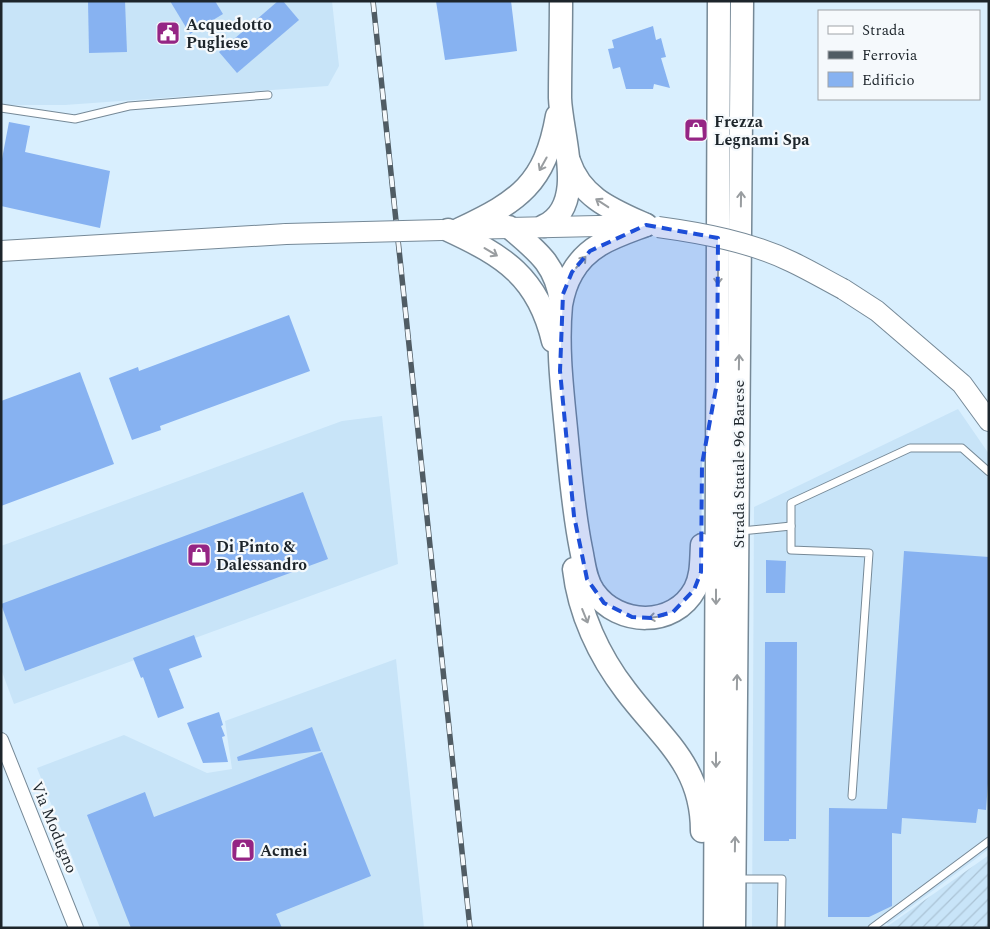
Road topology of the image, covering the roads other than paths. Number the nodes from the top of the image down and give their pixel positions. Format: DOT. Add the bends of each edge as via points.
graph roads {
  1 [pos="561,1"];
  2 [pos="704,1"];
  3 [pos="719,1"];
  4 [pos="742,1"];
  5 [pos="268,95"];
  6 [pos="560,100"];
  7 [pos="1,108"];
  8 [pos="569,160"];
  9 [pos="718,213"];
  10 [pos="544,226"];
  11 [pos="652,226"];
  12 [pos="509,227"];
  13 [pos="450,230"];
  14 [pos="3,250"];
  15 [pos="561,305"];
  16 [pos="560,371"];
  17 [pos="717,383"];
  18 [pos="989,421"];
  19 [pos="989,472"];
  20 [pos="574,516"];
  21 [pos="791,526"];
  22 [pos="738,532"];
  23 [pos="1,740"];
  24 [pos="852,796"];
  25 [pos="989,841"];
  26 [pos="735,879"];
  27 [pos="76,928"];
  28 [pos="702,928"];
  29 [pos="715,928"];
  30 [pos="734,928"];
  31 [pos="781,928"];
  32 [pos="872,928"];
  1 -- 6 [label="main road"];
  2 -- 9 [label="main road" via="705,112"];
  3 -- 9 [label="main road, Strada Statale 96 Barese"];
  22 -- 4 [label="main road, Strada Statale 96 Barese, one-way"];
  5 -- 7 [label="lane" via="129,106 74,119"];
  6 -- 8 [label="main road"];
  6 -- 13 [label="main road, one-way" via="549,152 534,178 502,209"];
  8 -- 10 [label="main road" via="565,203 556,220"];
  11 -- 8 [label="main road, one-way" via="594,198 578,182"];
  9 -- 17 [label="main road, Strada Statale 96 Barese, one-way"];
  10 -- 11 [label="street"];
  10 -- 12 [label="street"];
  15 -- 11 [label="main road, one-way" via="572,272 590,251 614,237"];
  11 -- 18 [label="street, bridge" via="766,252 843,289 877,311 962,384"];
  12 -- 13 [label="street"];
  12 -- 15 [label="main road" via="551,268 558,284"];
  13 -- 14 [label="street, bridge" via="286,234"];
  13 -- 16 [label="main road, one-way" via="496,254 528,283 545,312"];
  15 -- 16 [label="main road"];
  16 -- 20 [label="main road"];
  17 -- 20 [label="main road, one-way" via="702,464 701,572 694,590 681,606 663,617 642,618 622,614 599,598 587,579"];
  17 -- 29 [label="main road, Strada Statale 96 Barese, one-way"];
  19 -- 21 [label="lane" via="962,448 910,448 791,503"];
  20 -- 28 [label="main road, one-way" via="575,583 588,624 613,674 680,756 697,791 702,818"];
  21 -- 22 [label="lane"];
  21 -- 24 [label="lane" via="790,550 869,554"];
  26 -- 22 [label="main road, Strada Statale 96 Barese, one-way"];
  23 -- 27 [label="street, Via Modugno"];
  25 -- 32 [label="lane"];
  26 -- 30 [label="main road, Strada Statale 96 Barese"];
  26 -- 31 [label="lane" via="782,879"];
}
